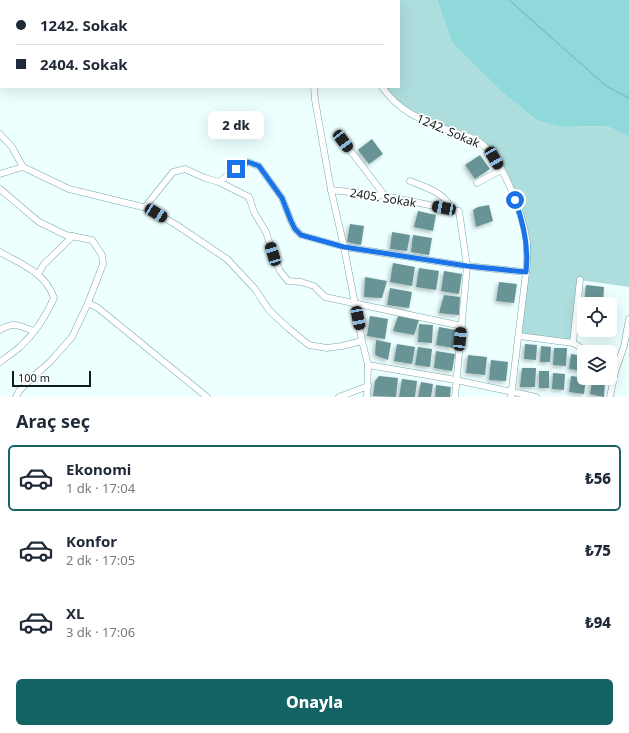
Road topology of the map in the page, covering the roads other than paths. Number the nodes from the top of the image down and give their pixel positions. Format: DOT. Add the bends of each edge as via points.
graph roads {
  1 [pos="314,88"];
  2 [pos="383,88"];
  3 [pos="0,134"];
  4 [pos="343,141"];
  5 [pos="23,167"];
  6 [pos="501,170"];
  7 [pos="0,174"];
  8 [pos="410,181"];
  9 [pos="219,182"];
  10 [pos="477,182"];
  11 [pos="0,189"];
  12 [pos="331,190"];
  13 [pos="385,196"];
  14 [pos="145,207"];
  15 [pos="448,211"];
  16 [pos="73,236"];
  17 [pos="344,247"];
  18 [pos="0,252"];
  19 [pos="467,266"];
  20 [pos="526,272"];
  21 [pos="38,274"];
  22 [pos="580,280"];
  23 [pos="88,303"];
  24 [pos="355,304"];
  25 [pos="629,319"];
  26 [pos="462,326"];
  27 [pos="0,330"];
  28 [pos="34,331"];
  29 [pos="519,336"];
  30 [pos="362,341"];
  31 [pos="573,343"];
  32 [pos="577,345"];
  33 [pos="617,360"];
  34 [pos="0,362"];
  35 [pos="368,365"];
  36 [pos="456,380"];
  37 [pos="611,385"];
  38 [pos="368,386"];
  39 [pos="511,394"];
  40 [pos="16,397"];
  41 [pos="207,397"];
  42 [pos="338,397"];
  43 [pos="367,397"];
  44 [pos="455,397"];
  45 [pos="536,397"];
  46 [pos="610,397"];
  1 -- 12 [label="street"];
  2 -- 6 [label="street, 1242. Sokak" via="408,113 477,141 490,153"];
  3 -- 5 [label="street" via="12,147"];
  4 -- 13 [label="street"];
  5 -- 7 [label="street"];
  5 -- 14 [label="street" via="69,189"];
  6 -- 10 [label="street"];
  6 -- 20 [label="street, 1242. Sokak" via="523,224 527,243"];
  8 -- 15 [label="street" via="444,197 448,203"];
  9 -- 14 [label="street" via="185,169 173,172"];
  9 -- 17 [label="street" via="248,162 259,166 282,198 295,229 301,235"];
  9 -- 24 [label="street" via="249,197 254,212 266,232 280,271 288,281 314,286 326,297"];
  11 -- 16 [label="street" via="40,222"];
  12 -- 13 [label="street, 2405. Sokak"];
  12 -- 17 [label="street"];
  13 -- 19 [label="street, 2405. Sokak" via="459,211"];
  14 -- 30 [label="street" via="227,259 255,289 269,310 309,345 327,348"];
  16 -- 21 [label="street" via="44,264"];
  16 -- 23 [label="street" via="92,240 102,255 104,264"];
  17 -- 19 [label="street"];
  17 -- 24 [label="street"];
  18 -- 21 [label="street"];
  19 -- 20 [label="street"];
  19 -- 26 [label="street"];
  20 -- 29 [label="street, 1242. Sokak"];
  21 -- 28 [label="street" via="51,289 54,298"];
  22 -- 31 [label="street"];
  23 -- 40 [label="street" via="72,337"];
  23 -- 41 [label="street" via="98,308"];
  24 -- 26 [label="street"];
  24 -- 30 [label="street"];
  25 -- 33 [label="street" via="624,346"];
  26 -- 36 [label="street"];
  27 -- 28 [label="street" via="15,325"];
  28 -- 34 [label="street"];
  29 -- 31 [label="street"];
  29 -- 39 [label="street, 1242. Sokak"];
  30 -- 35 [label="street"];
  31 -- 32 [label="street"];
  35 -- 36 [label="street"];
  35 -- 38 [label="street"];
  36 -- 39 [label="street"];
  36 -- 44 [label="street"];
  37 -- 46 [label="street"];
  38 -- 42 [label="street"];
  38 -- 43 [label="street"];
  39 -- 45 [label="street"];
}
